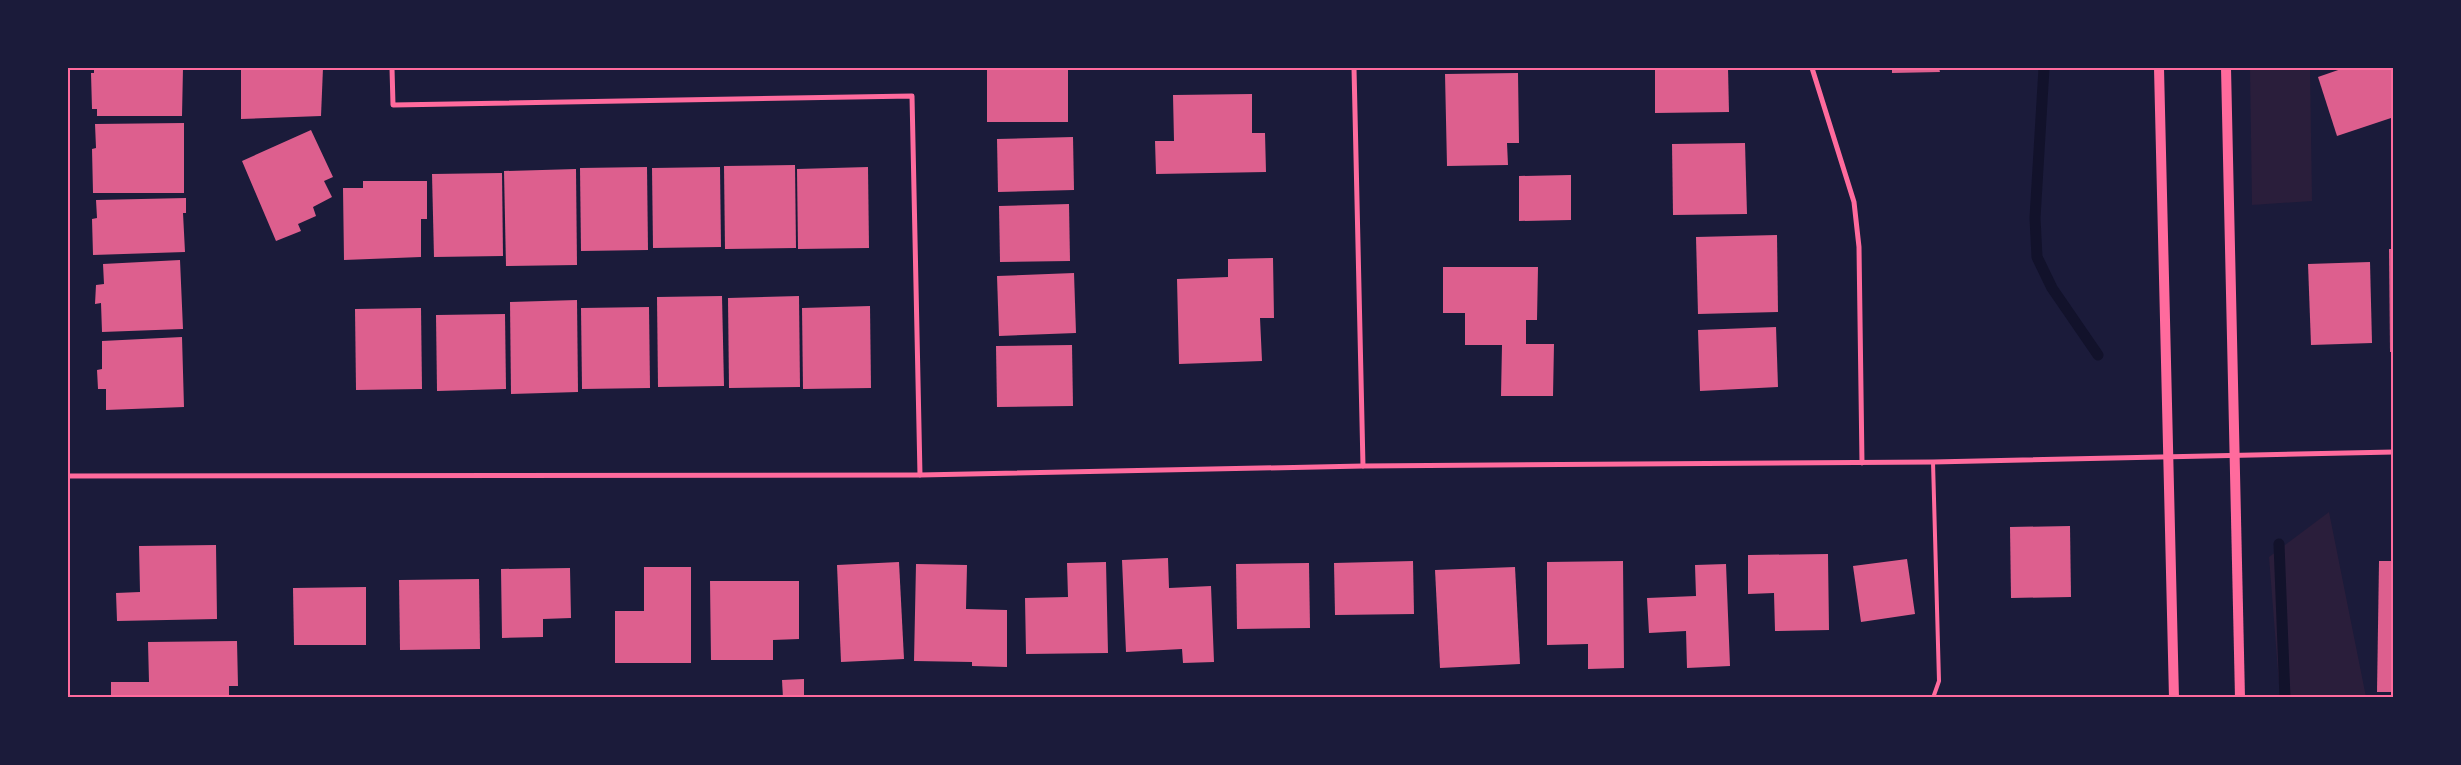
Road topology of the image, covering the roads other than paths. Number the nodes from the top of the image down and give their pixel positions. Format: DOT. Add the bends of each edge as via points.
graph roads {
  1 [pos="392,68"];
  2 [pos="1354,68"];
  3 [pos="1812,68"];
  4 [pos="2159,68"];
  5 [pos="2226,68"];
  6 [pos="2394,452"];
  7 [pos="2235,457"];
  8 [pos="2168,458"];
  9 [pos="1862,462"];
  10 [pos="1933,462"];
  11 [pos="1363,466"];
  12 [pos="920,475"];
  13 [pos="68,476"];
  14 [pos="1933,698"];
  15 [pos="2174,698"];
  16 [pos="2240,698"];
  1 -- 12 [label="street" via="393,105 912,96"];
  2 -- 11 [label="street"];
  3 -- 9 [label="street" via="1854,202 1858,247"];
  4 -- 8 [label="main road"];
  5 -- 7 [label="main road"];
  6 -- 7 [label="street"];
  7 -- 8 [label="street"];
  7 -- 16 [label="main road"];
  8 -- 10 [label="street"];
  8 -- 15 [label="main road"];
  9 -- 10 [label="street"];
  9 -- 11 [label="street"];
  10 -- 14 [label="lane" via="1939,681"];
  11 -- 12 [label="street"];
  12 -- 13 [label="street"];
}
